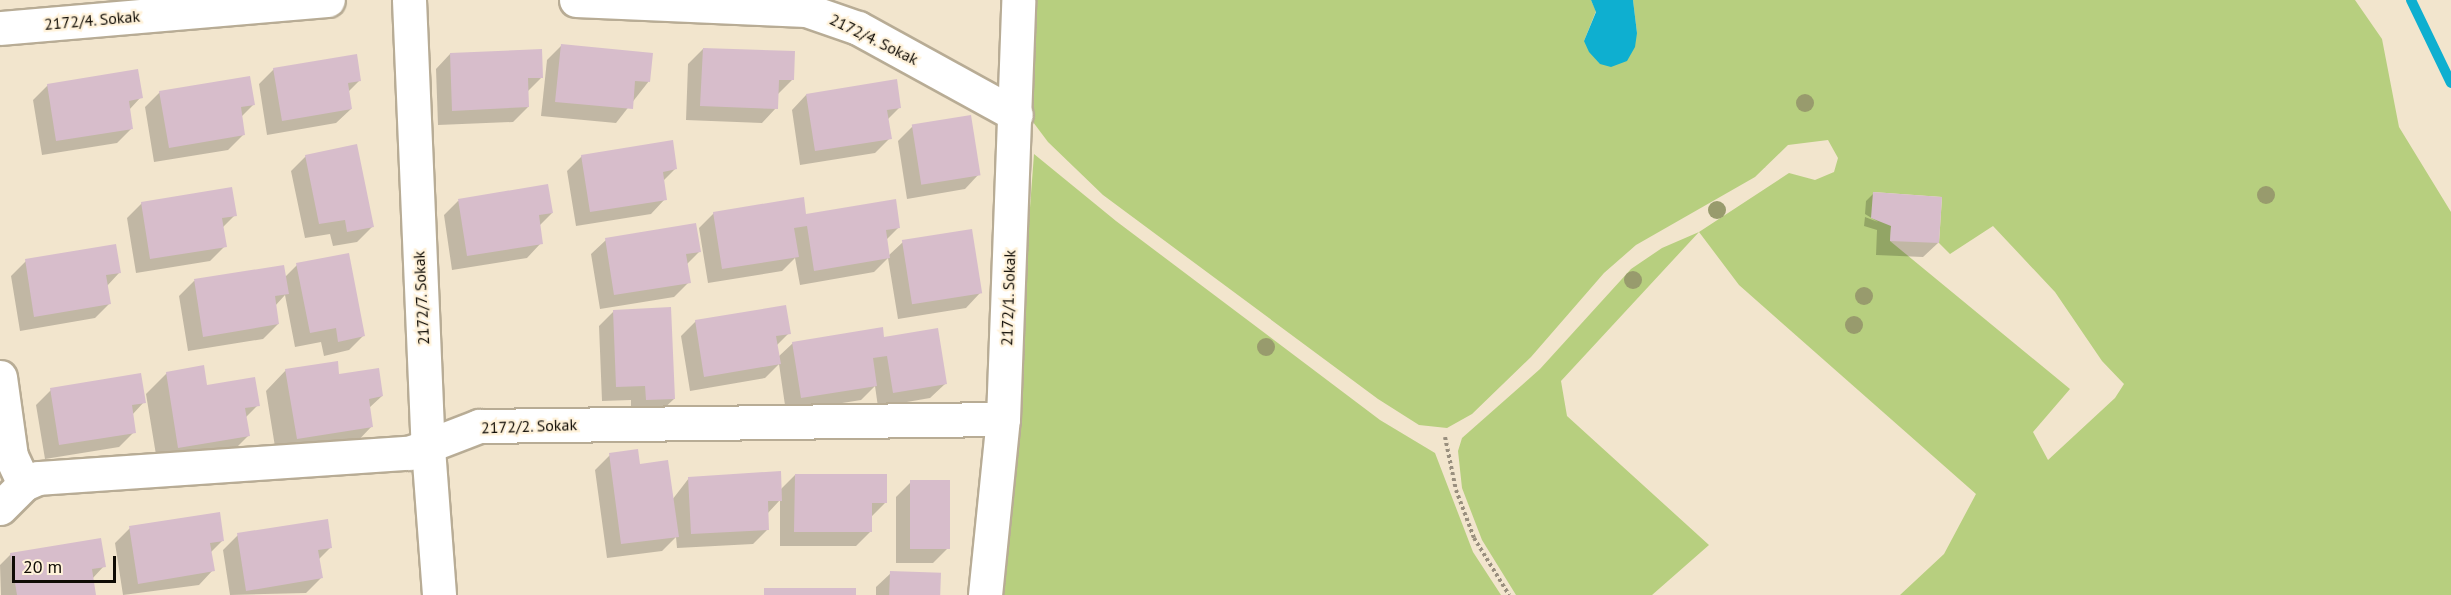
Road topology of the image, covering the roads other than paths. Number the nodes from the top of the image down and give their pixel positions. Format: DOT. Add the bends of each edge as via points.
graph roads {
  1 [pos="328,0"];
  2 [pos="410,0"];
  3 [pos="576,0"];
  4 [pos="1018,0"];
  5 [pos="0,28"];
  6 [pos="1016,115"];
  7 [pos="0,377"];
  8 [pos="1003,419"];
  9 [pos="428,448"];
  10 [pos="24,484"];
  11 [pos="0,508"];
  12 [pos="439,595"];
  13 [pos="985,595"];
  1 -- 5 [label="street, 2172/4. Sokak"];
  2 -- 9 [label="street, 2172/7. Sokak"];
  3 -- 6 [label="street, 2172/4. Sokak" via="806,10 858,28"];
  4 -- 6 [label="street, 2172/1. Sokak"];
  6 -- 8 [label="street, 2172/1. Sokak"];
  7 -- 10 [label="street" via="11,456"];
  8 -- 9 [label="street, 2172/2. Sokak" via="496,425 479,426"];
  8 -- 13 [label="street, 2172/1. Sokak"];
  9 -- 10 [label="street, 2172/2. Sokak" via="386,456 52,476"];
  9 -- 12 [label="street, 2172/7. Sokak"];
  10 -- 11 [label="street, 2172/2. Sokak"];
}
